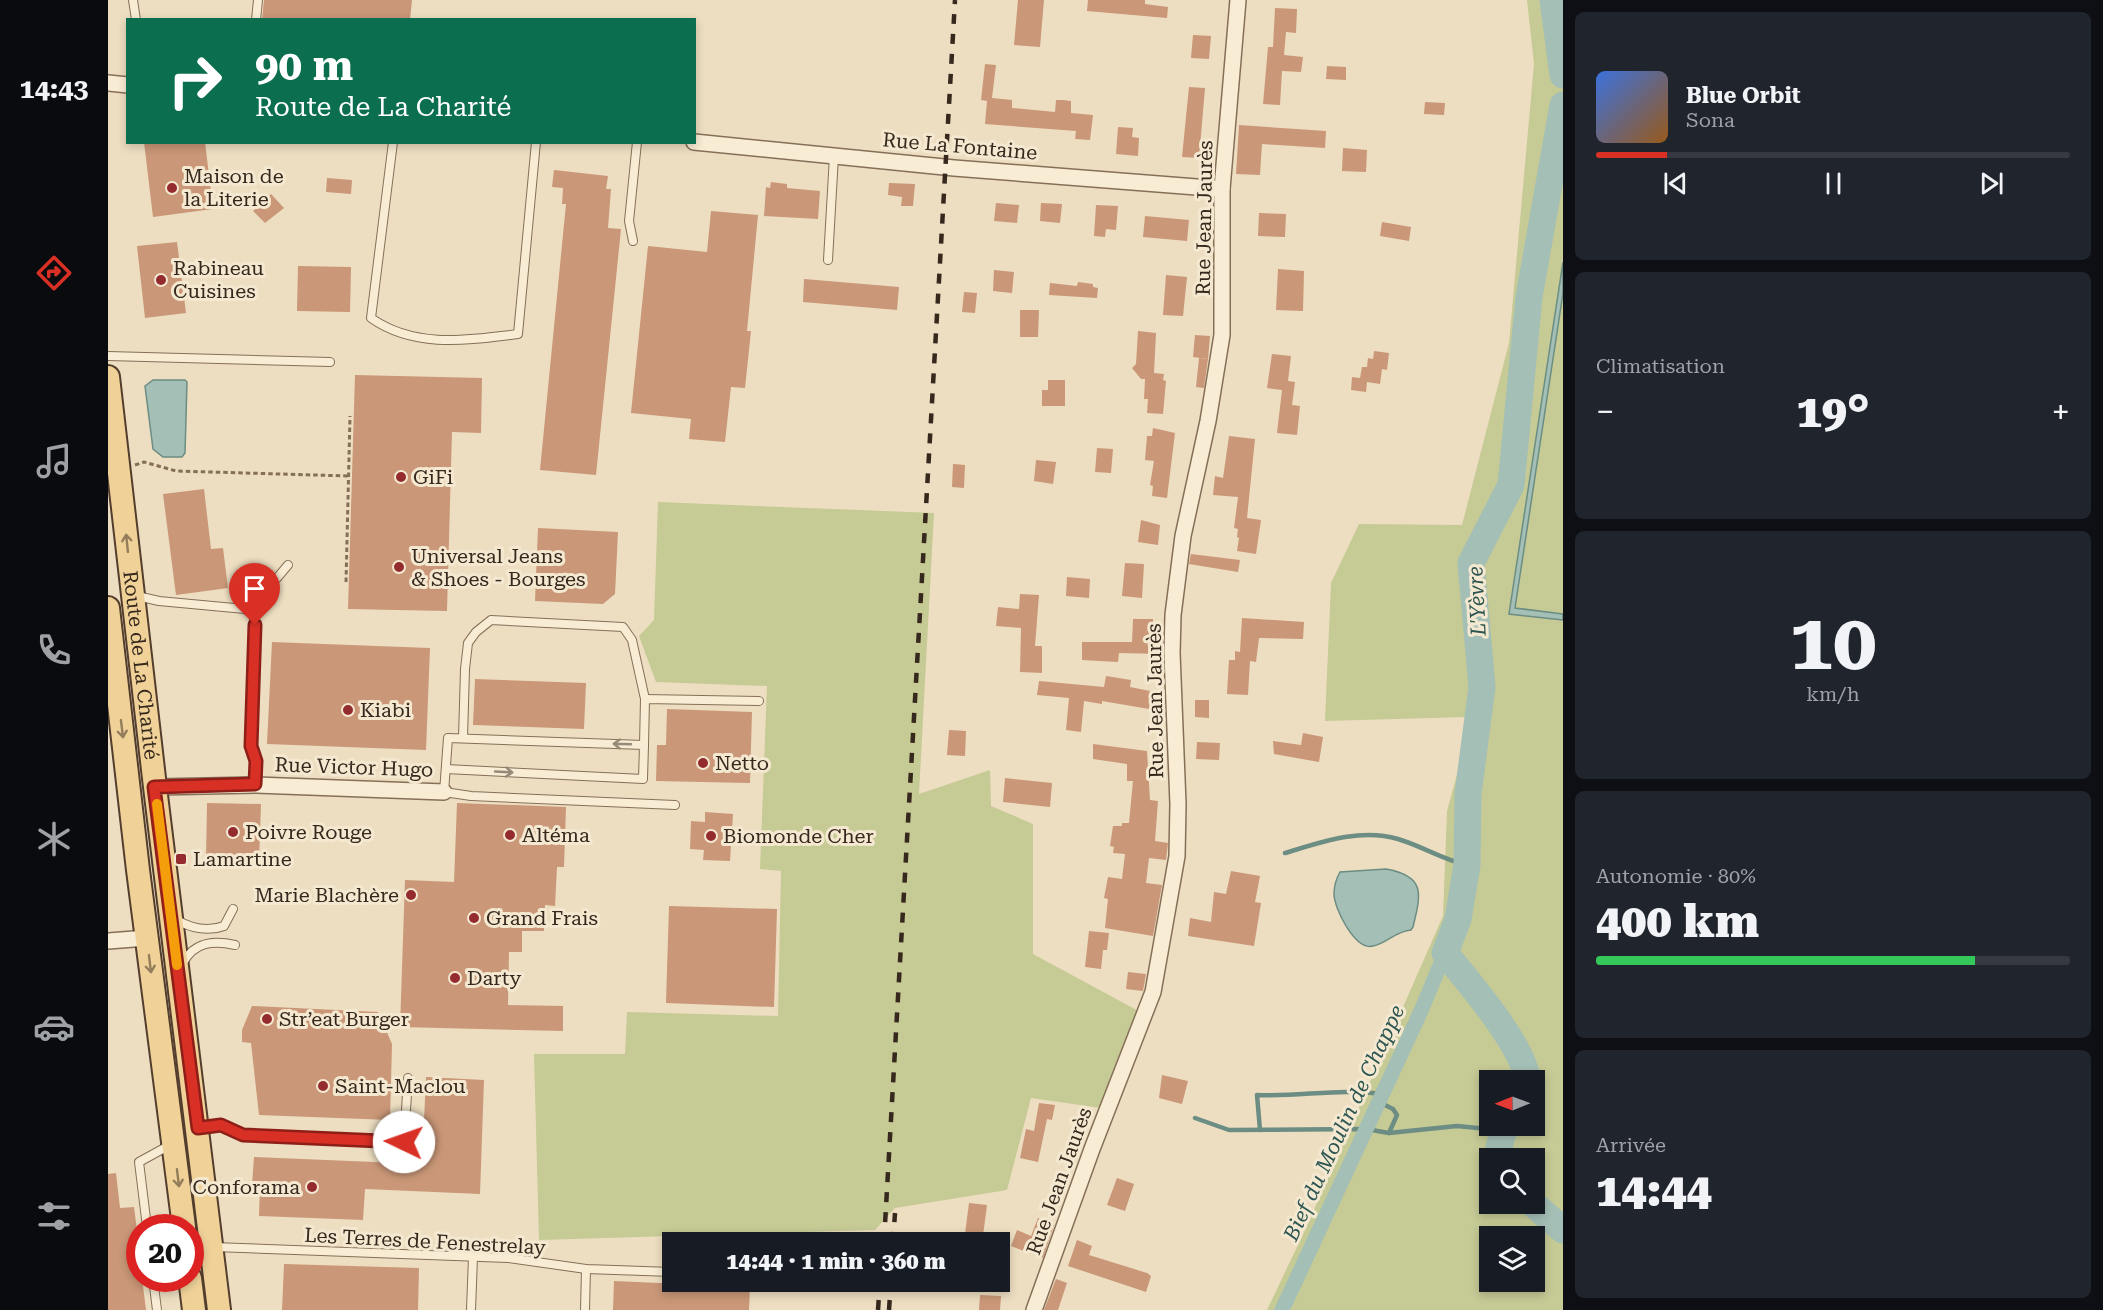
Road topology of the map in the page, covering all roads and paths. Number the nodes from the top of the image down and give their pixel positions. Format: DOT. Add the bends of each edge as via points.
graph roads {
  1 [pos="133,0"];
  2 [pos="258,0"];
  3 [pos="1238,0"];
  4 [pos="136,18"];
  5 [pos="256,18"];
  6 [pos="108,84"];
  7 [pos="126,86"];
  8 [pos="696,142"];
  9 [pos="393,144"];
  10 [pos="536,144"];
  11 [pos="637,144"];
  12 [pos="834,156"];
  13 [pos="1222,189"];
  14 [pos="633,241"];
  15 [pos="828,260"];
  16 [pos="108,356"];
  17 [pos="330,362"];
  18 [pos="108,377"];
  19 [pos="350,416"];
  20 [pos="134,466"];
  21 [pos="349,476"];
  22 [pos="288,565"];
  23 [pos="346,582"];
  24 [pos="133,595"];
  25 [pos="108,608"];
  26 [pos="245,609"];
  27 [pos="645,699"];
  28 [pos="759,701"];
  29 [pos="463,738"];
  30 [pos="644,745"];
  31 [pos="446,769"];
  32 [pos="255,784"];
  33 [pos="154,787"];
  34 [pos="444,792"];
  35 [pos="675,805"];
  36 [pos="233,909"];
  37 [pos="172,917"];
  38 [pos="147,938"];
  39 [pos="108,941"];
  40 [pos="235,945"];
  41 [pos="177,972"];
  42 [pos="408,1078"];
  43 [pos="198,1128"];
  44 [pos="174,1143"];
  45 [pos="145,1214"];
  46 [pos="182,1214"];
  47 [pos="212,1247"];
  48 [pos="473,1257"];
  49 [pos="586,1269"];
  50 [pos="662,1272"];
  51 [pos="155,1292"];
  52 [pos="192,1292"];
  53 [pos="157,1310"];
  54 [pos="194,1310"];
  55 [pos="219,1310"];
  56 [pos="471,1310"];
  57 [pos="585,1310"];
  58 [pos="1034,1310"];
  1 -- 4 [label="lane"];
  2 -- 5 [label="lane"];
  3 -- 13 [label="street, Rue Jean Jaurès"];
  6 -- 7 [label="street"];
  8 -- 12 [label="street, Rue La Fontaine"];
  9 -- 10 [label="lane" via="371,318 408,336 438,341 518,334"];
  11 -- 14 [label="lane" via="629,221"];
  12 -- 13 [label="street, Rue La Fontaine"];
  12 -- 15 [label="lane"];
  13 -- 58 [label="street, Rue Jean Jaurès" via="1222,335 1183,536 1173,615 1178,804 1174,877 1153,992"];
  16 -- 17 [label="lane"];
  24 -- 18 [label="main road, Route de La Charité, one-way"];
  19 -- 21 [label="path"];
  20 -- 21 [label="path" via="144,462 176,471"];
  21 -- 23 [label="path"];
  22 -- 26 [label="lane"];
  24 -- 26 [label="lane"];
  24 -- 33 [label="main road, Route de La Charité"];
  25 -- 38 [label="main road, Route de La Charité, one-way"];
  26 -- 32 [label="lane" via="253,614 255,625 251,746 256,761"];
  27 -- 28 [label="lane"];
  27 -- 29 [label="lane" via="632,640 622,627 491,620 468,643"];
  27 -- 30 [label="lane"];
  30 -- 29 [label="lane, one-way"];
  29 -- 31 [label="lane" via="448,738"];
  31 -- 30 [label="lane, one-way" via="643,779"];
  31 -- 34 [label="lane"];
  32 -- 33 [label="street, Rue Victor Hugo"];
  32 -- 34 [label="street, Rue Victor Hugo"];
  33 -- 37 [label="main road, Route de La Charité"];
  34 -- 35 [label="lane"];
  36 -- 37 [label="lane" via="218,929 188,926"];
  37 -- 41 [label="main road, Route de La Charité"];
  38 -- 39 [label="street"];
  38 -- 44 [label="main road, Route de La Charité, one-way"];
  40 -- 41 [label="lane" via="200,945 187,955"];
  41 -- 43 [label="main road, Route de La Charité"];
  42 -- 43 [label="lane" via="404,1142 243,1135 221,1125"];
  43 -- 47 [label="main road, Route de La Charité"];
  44 -- 45 [label="lane" via="139,1162"];
  44 -- 46 [label="main road, Route de La Charité, one-way"];
  47 -- 48 [label="lane, Les Terres de Fenestrelay"];
  47 -- 55 [label="main road, Route de La Charité"];
  48 -- 49 [label="lane, Les Terres de Fenestrelay"];
  48 -- 56 [label="lane"];
  49 -- 50 [label="lane, Les Terres de Fenestrelay"];
  49 -- 57 [label="lane"];
  51 -- 53 [label="lane"];
  52 -- 54 [label="main road"];
}
